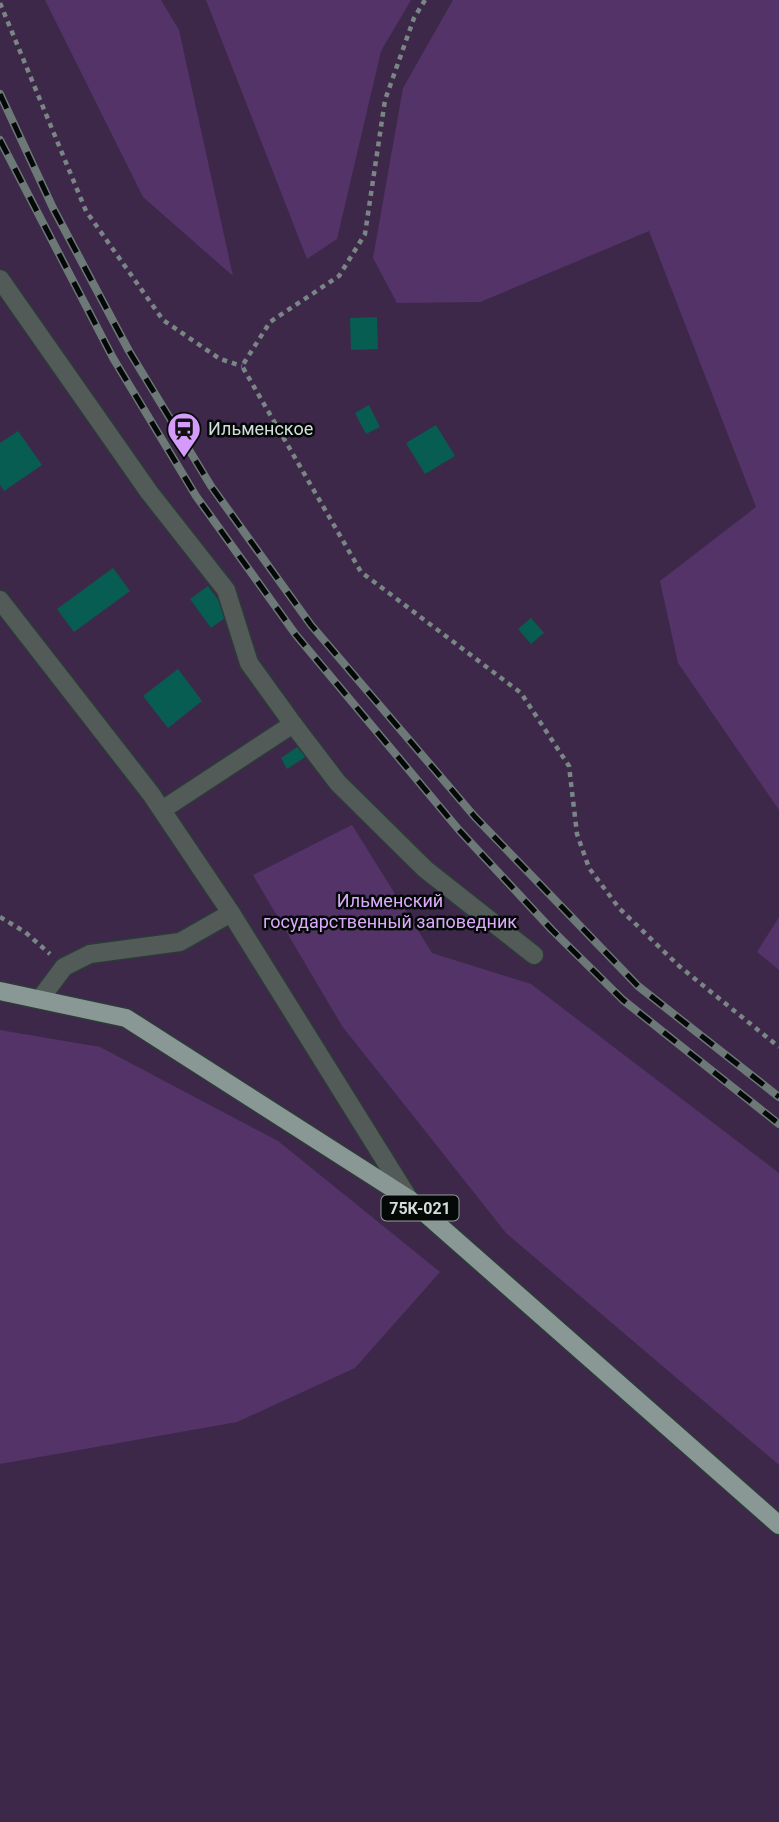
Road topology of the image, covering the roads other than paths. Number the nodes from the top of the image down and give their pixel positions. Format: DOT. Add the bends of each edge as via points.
graph roads {
  1 [pos="0,279"];
  2 [pos="0,600"];
  3 [pos="293,724"];
  4 [pos="162,810"];
  5 [pos="231,913"];
  6 [pos="534,955"];
  7 [pos="0,991"];
  8 [pos="40,999"];
  9 [pos="409,1199"];
  10 [pos="779,1525"];
  1 -- 3 [label="street" via="149,492 226,590 249,663"];
  2 -- 4 [label="street"];
  3 -- 4 [label="street"];
  3 -- 6 [label="street" via="338,783 425,869"];
  4 -- 5 [label="street"];
  5 -- 8 [label="street" via="180,942 90,954 64,967"];
  5 -- 9 [label="street"];
  7 -- 8 [label="main road, 75К-021"];
  8 -- 9 [label="main road, 75К-021" via="125,1018"];
  9 -- 10 [label="main road, 75К-021"];
}
